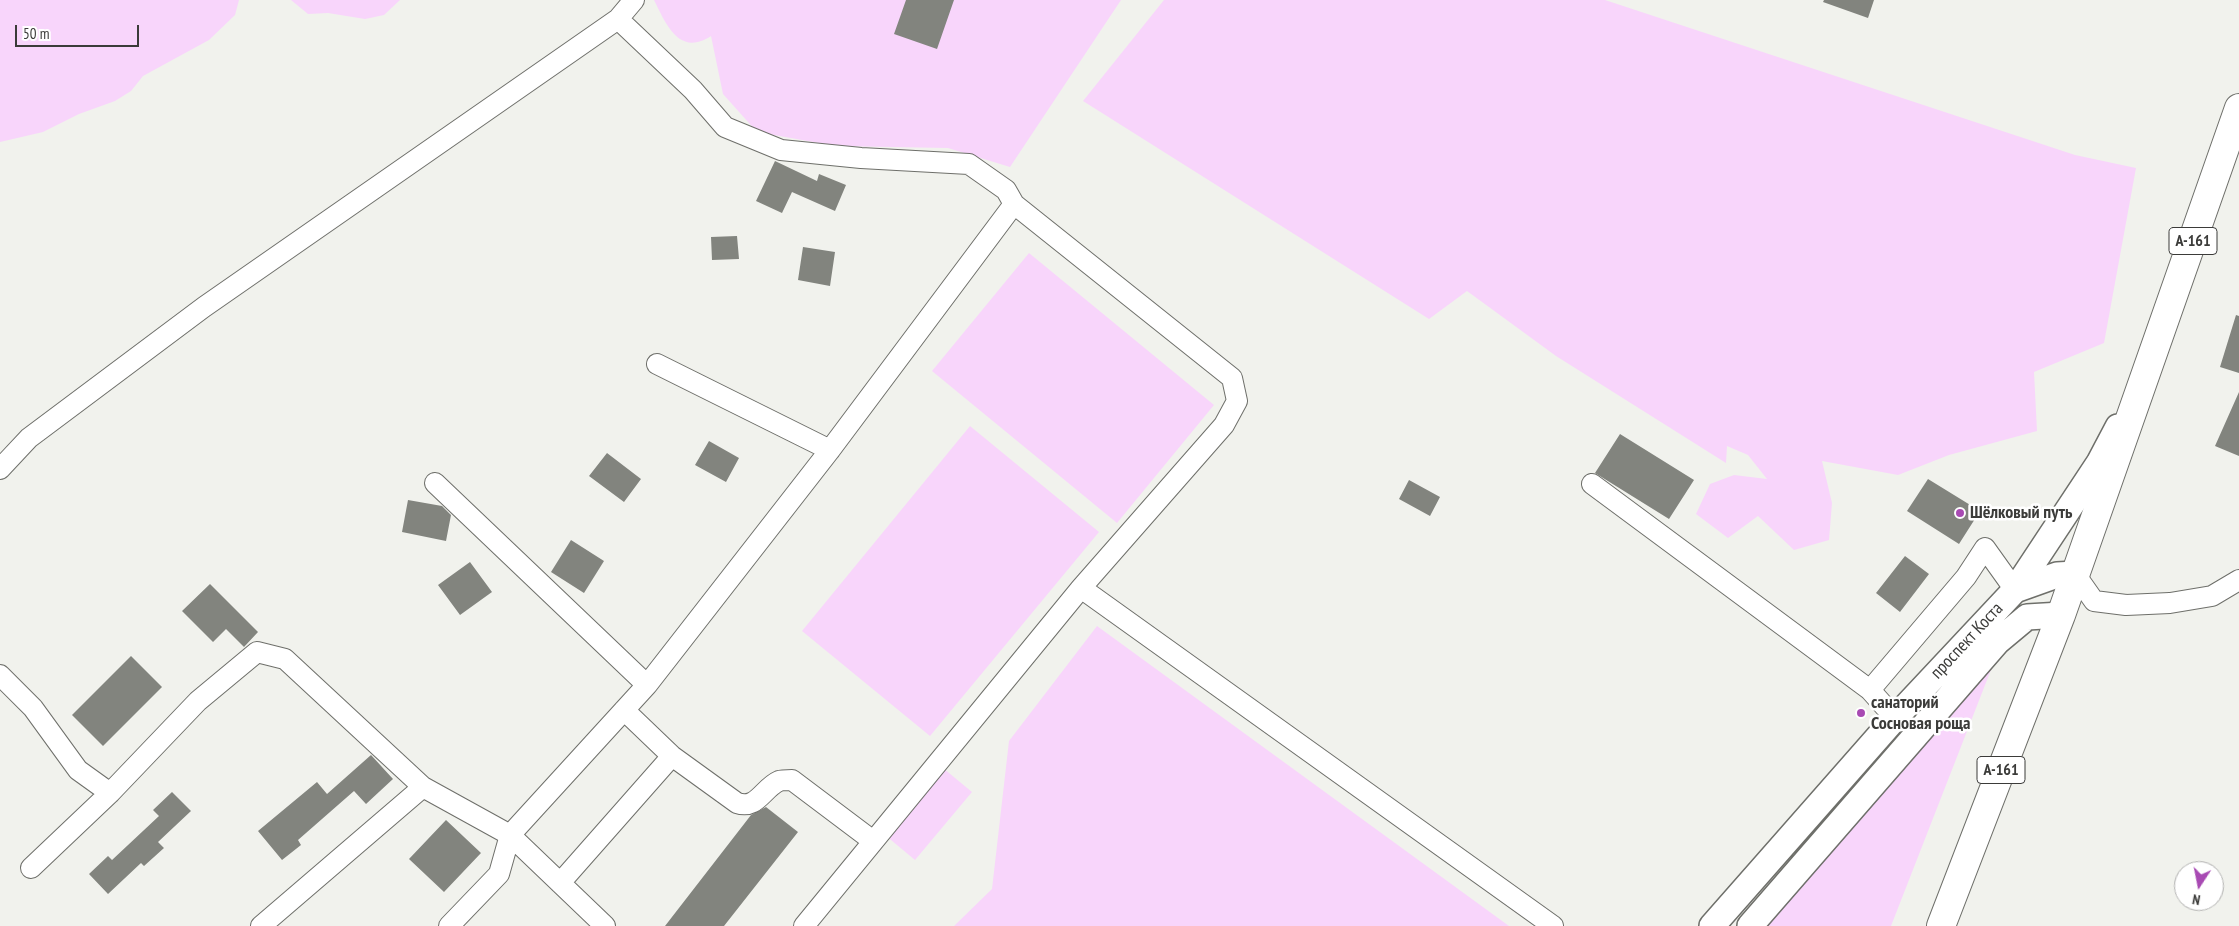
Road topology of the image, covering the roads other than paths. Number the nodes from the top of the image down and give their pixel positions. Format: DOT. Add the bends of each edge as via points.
graph roads {
  1 [pos="634,0"];
  2 [pos="618,18"];
  3 [pos="2239,108"];
  4 [pos="1014,204"];
  5 [pos="657,364"];
  6 [pos="2146,374"];
  7 [pos="830,450"];
  8 [pos="0,469"];
  9 [pos="435,483"];
  10 [pos="1592,484"];
  11 [pos="2075,574"];
  12 [pos="2239,580"];
  13 [pos="1081,588"];
  14 [pos="2015,590"];
  15 [pos="2061,615"];
  16 [pos="0,675"];
  17 [pos="647,685"];
  18 [pos="1870,690"];
  19 [pos="624,710"];
  20 [pos="1896,718"];
  21 [pos="1917,736"];
  22 [pos="672,756"];
  23 [pos="423,787"];
  24 [pos="110,793"];
  25 [pos="510,835"];
  26 [pos="873,842"];
  27 [pos="31,868"];
  28 [pos="560,883"];
  29 [pos="261,926"];
  30 [pos="449,926"];
  31 [pos="605,926"];
  32 [pos="804,926"];
  33 [pos="1553,926"];
  34 [pos="1712,926"];
  35 [pos="1750,926"];
  36 [pos="1940,926"];
  1 -- 2 [label="street"];
  2 -- 4 [label="street" via="693,90 725,127 781,150 969,164 1006,190"];
  2 -- 8 [label="street" via="204,307 29,438"];
  3 -- 6 [label="highway, А-161"];
  4 -- 7 [label="street"];
  4 -- 13 [label="street" via="1232,378 1237,401 1224,425"];
  5 -- 7 [label="street"];
  6 -- 11 [label="highway, А-161"];
  6 -- 14 [label="main road, проспект Коста" via="2099,462"];
  7 -- 17 [label="street"];
  9 -- 17 [label="street"];
  10 -- 18 [label="street"];
  11 -- 12 [label="street" via="2094,601 2126,605 2170,603 2212,596"];
  11 -- 14 [label="main road" via="2056,575"];
  11 -- 15 [label="highway, А-161"];
  13 -- 26 [label="street"];
  13 -- 33 [label="street"];
  14 -- 18 [label="street" via="1989,542 1966,577"];
  14 -- 20 [label="main road, проспект Коста"];
  15 -- 21 [label="main road, проспект Коста" via="2027,617 1997,642"];
  15 -- 36 [label="highway, А-161"];
  16 -- 24 [label="street" via="33,708 78,770"];
  17 -- 19 [label="street"];
  18 -- 20 [label="street"];
  19 -- 22 [label="street"];
  19 -- 25 [label="street"];
  20 -- 21 [label="main road"];
  20 -- 34 [label="main road, проспект Коста"];
  21 -- 35 [label="main road, проспект Коста"];
  22 -- 26 [label="street" via="744,805 757,801 779,782 792,780"];
  22 -- 28 [label="street"];
  23 -- 24 [label="street" via="285,659 257,652 198,701"];
  23 -- 25 [label="street"];
  23 -- 29 [label="street"];
  24 -- 27 [label="street"];
  25 -- 28 [label="street"];
  25 -- 30 [label="street" via="499,874"];
  26 -- 32 [label="street"];
  28 -- 31 [label="street"];
}
